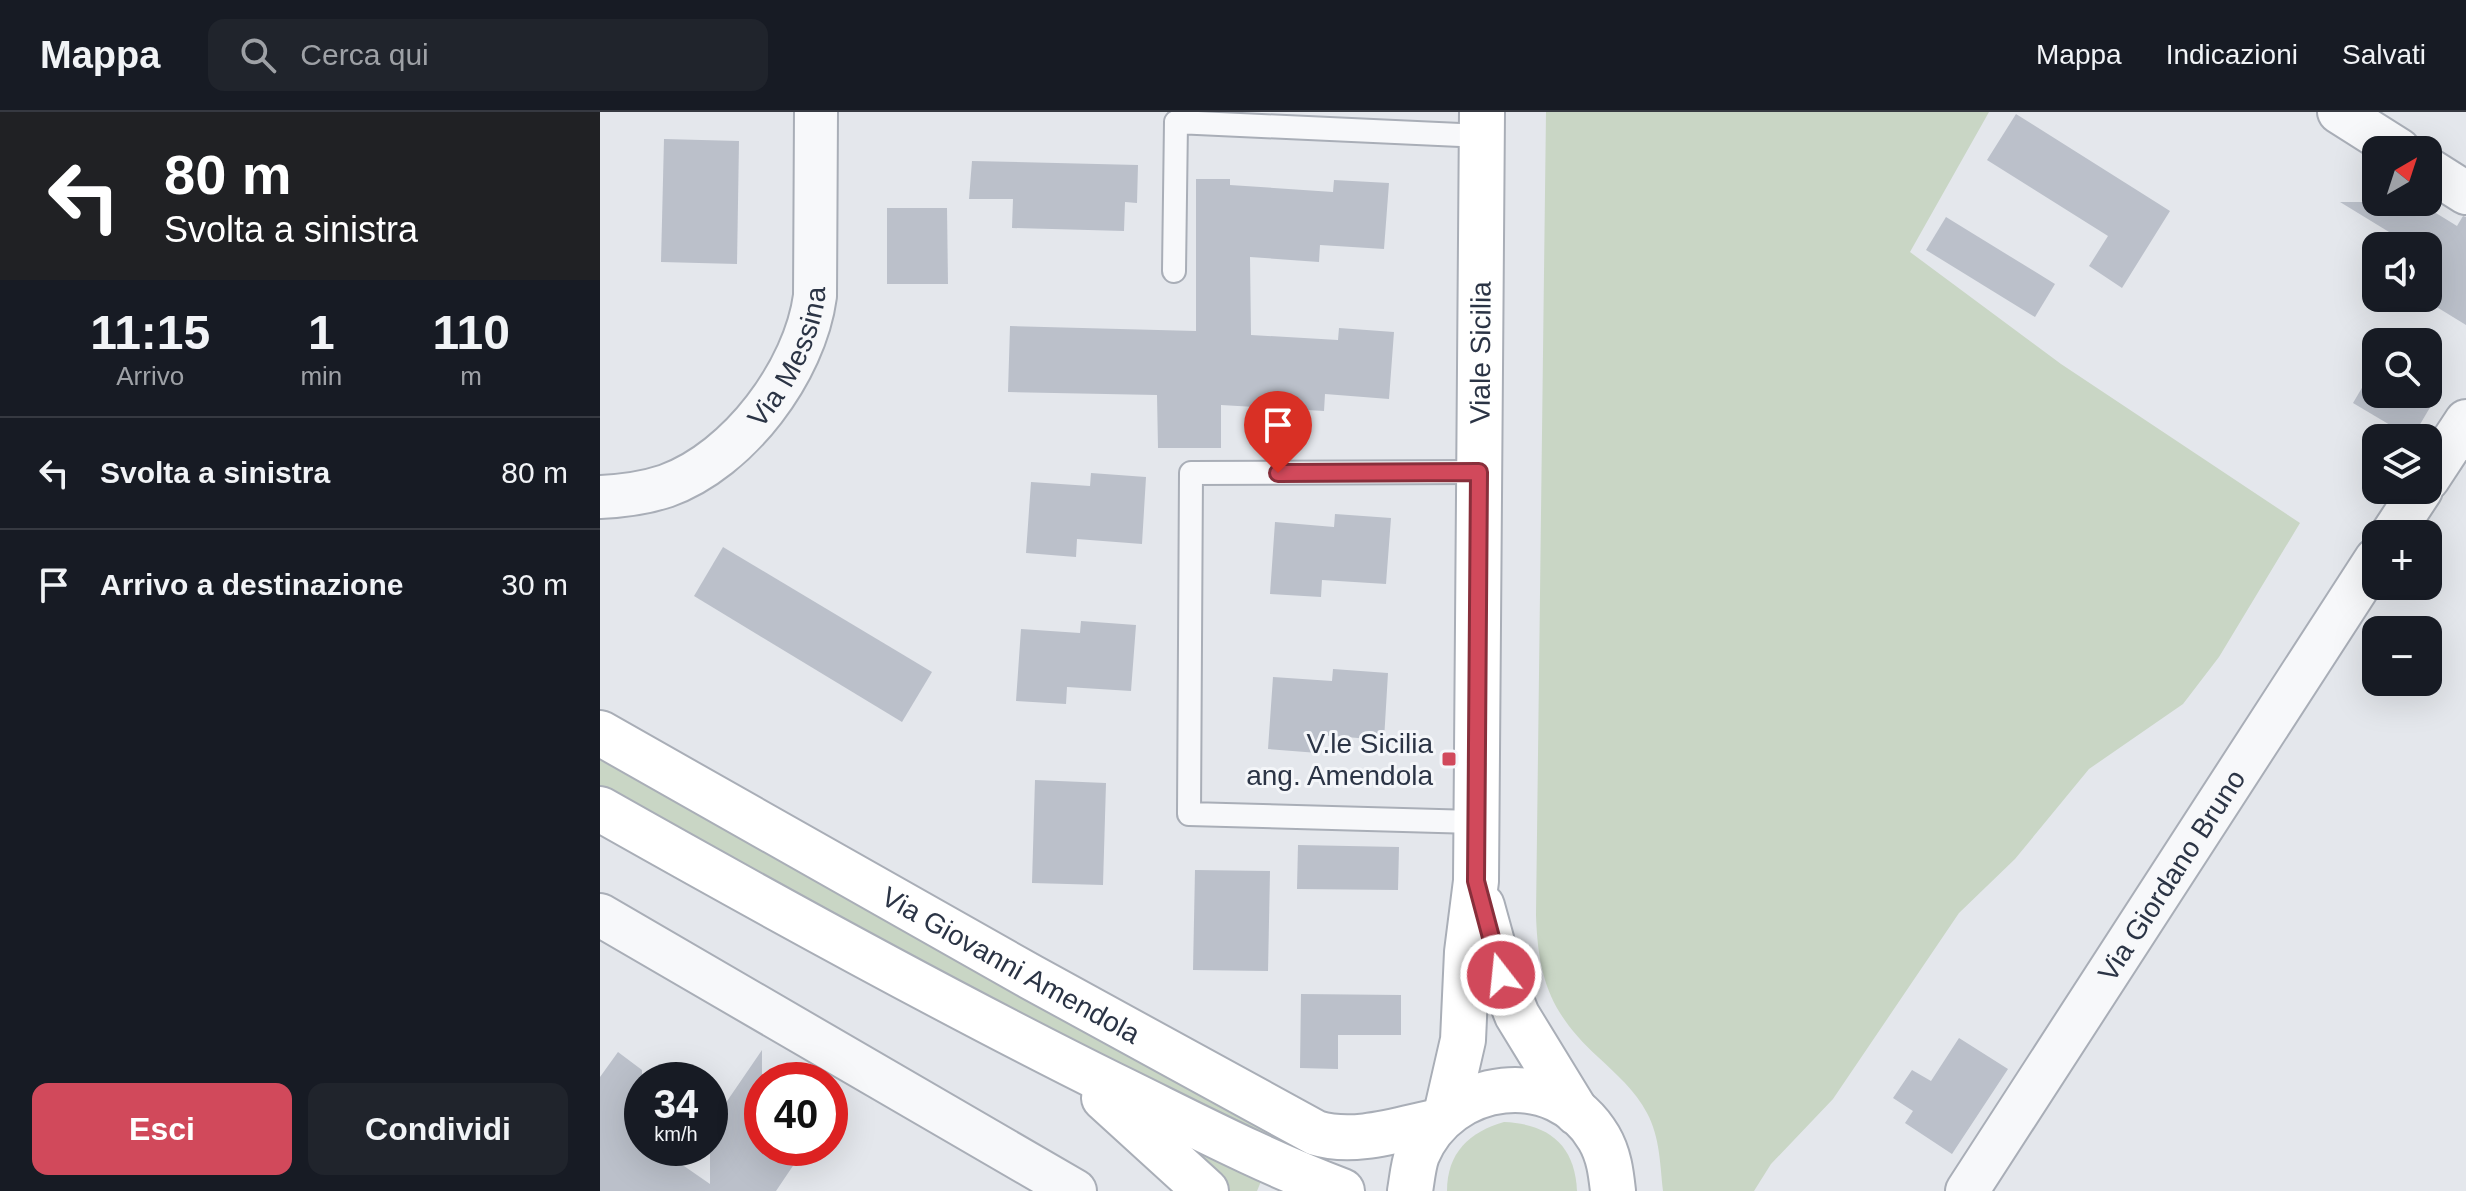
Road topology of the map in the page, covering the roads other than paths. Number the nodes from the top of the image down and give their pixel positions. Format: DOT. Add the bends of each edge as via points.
graph roads {
  1 [pos="816,112"];
  2 [pos="2339,112"];
  3 [pos="1256,119"];
  4 [pos="1482,124"];
  5 [pos="2377,136"];
  6 [pos="2442,178"];
  7 [pos="2466,193"];
  8 [pos="1174,271"];
  9 [pos="2466,421"];
  10 [pos="2442,458"];
  11 [pos="1479,472"];
  12 [pos="600,497"];
  13 [pos="2362,581"];
  14 [pos="600,733"];
  15 [pos="600,809"];
  16 [pos="1474,822"];
  17 [pos="1476,881"];
  18 [pos="600,915"];
  19 [pos="1057,1057"];
  20 [pos="1577,1113"];
  21 [pos="1442,1118"];
  22 [pos="1614,1183"];
  23 [pos="1075,1191"];
  24 [pos="1206,1191"];
  25 [pos="1342,1191"];
  26 [pos="1410,1191"];
  27 [pos="1967,1191"];
  1 -- 12 [label="street, Via Messina" via="815,296 794,363 749,426 712,460 667,486"];
  2 -- 5 [label="street"];
  3 -- 4 [label="lane"];
  3 -- 8 [label="lane" via="1176,122"];
  4 -- 11 [label="main road, Viale Sicilia"];
  6 -- 7 [label="street"];
  9 -- 10 [label="street"];
  11 -- 16 [label="main road, Viale Sicilia"];
  11 -- 16 [label="lane" via="1191,473 1189,814"];
  13 -- 27 [label="street, Via Giordano Bruno"];
  14 -- 21 [label="main road, Via Giovanni Amendola" via="1316,1133 1350,1138"];
  15 -- 19 [label="main road, Via Giovanni Amendola"];
  16 -- 17 [label="main road, Viale Sicilia"];
  17 -- 20 [label="main road, Viale Sicilia" via="1508,994"];
  17 -- 21 [label="main road, Viale Sicilia" via="1463,1040"];
  18 -- 23 [label="street"];
  19 -- 24 [label="main road"];
  19 -- 25 [label="main road, Via Giovanni Amendola" via="1275,1165"];
  20 -- 21 [label="main road" via="1550,1096 1517,1089 1485,1093"];
  20 -- 22 [label="main road, Viale Sicilia" via="1599,1138"];
  21 -- 26 [label="main road" via="1416,1156"];
}
